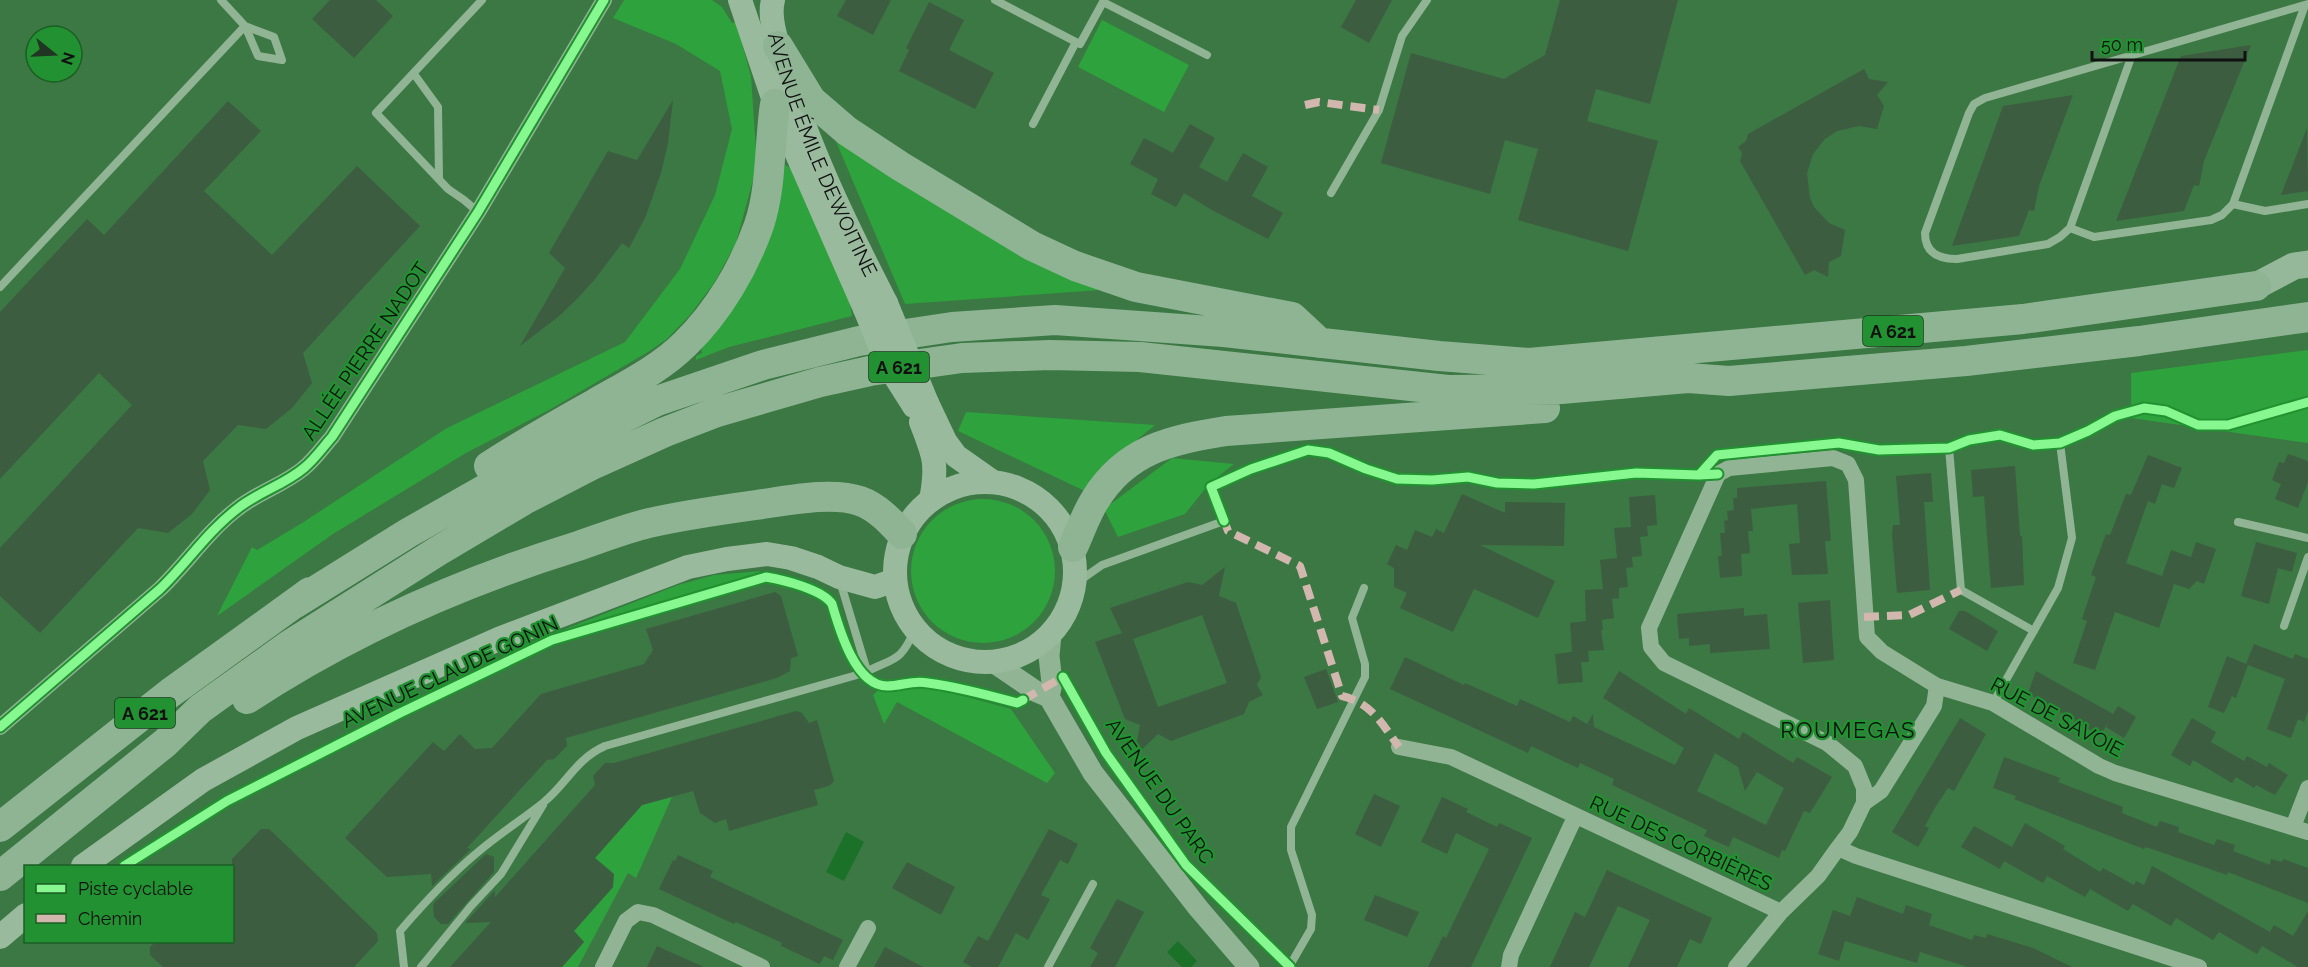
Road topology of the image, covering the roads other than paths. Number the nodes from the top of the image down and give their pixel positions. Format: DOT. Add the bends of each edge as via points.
graph roads {
  1 [pos="221,0"];
  2 [pos="482,0"];
  3 [pos="604,0"];
  4 [pos="740,0"];
  5 [pos="773,0"];
  6 [pos="996,0"];
  7 [pos="1427,0"];
  8 [pos="2307,4"];
  9 [pos="245,26"];
  10 [pos="1076,42"];
  11 [pos="778,46"];
  12 [pos="1207,55"];
  13 [pos="2132,55"];
  14 [pos="414,74"];
  15 [pos="775,104"];
  16 [pos="1033,124"];
  17 [pos="440,179"];
  18 [pos="1331,193"];
  19 [pos="2233,204"];
  20 [pos="2308,204"];
  21 [pos="478,213"];
  22 [pos="2070,228"];
  23 [pos="2308,264"];
  24 [pos="2308,281"];
  25 [pos="0,286"];
  26 [pos="2256,286"];
  27 [pos="875,306"];
  28 [pos="2308,317"];
  29 [pos="1320,343"];
  30 [pos="1729,381"];
  31 [pos="920,404"];
  32 [pos="2060,443"];
  33 [pos="1948,448"];
  34 [pos="993,482"];
  35 [pos="931,500"];
  36 [pos="1224,521"];
  37 [pos="2238,522"];
  38 [pos="902,534"];
  39 [pos="2308,538"];
  40 [pos="1073,547"];
  41 [pos="2308,557"];
  42 [pos="839,578"];
  43 [pos="895,580"];
  44 [pos="1075,584"];
  45 [pos="1364,588"];
  46 [pos="294,604"];
  47 [pos="2284,626"];
  48 [pos="915,629"];
  49 [pos="2034,631"];
  50 [pos="1051,634"];
  51 [pos="993,662"];
  52 [pos="867,671"];
  53 [pos="1937,686"];
  54 [pos="1049,697"];
  55 [pos="1994,703"];
  56 [pos="0,727"];
  57 [pos="165,743"];
  58 [pos="1399,747"];
  59 [pos="2308,788"];
  60 [pos="546,800"];
  61 [pos="1864,803"];
  62 [pos="1575,817"];
  63 [pos="0,827"];
  64 [pos="2301,830"];
  65 [pos="1838,848"];
  66 [pos="86,865"];
  67 [pos="0,876"];
  68 [pos="1093,884"];
  69 [pos="1781,912"];
  70 [pos="24,917"];
  71 [pos="868,928"];
  72 [pos="0,937"];
  73 [pos="406,966"];
  74 [pos="421,967"];
  75 [pos="603,967"];
  76 [pos="762,967"];
  77 [pos="847,967"];
  78 [pos="1048,967"];
  79 [pos="1249,967"];
  80 [pos="1289,967"];
  81 [pos="1509,967"];
  82 [pos="1736,967"];
  83 [pos="2199,967"];
  1 -- 9 [label="lane"];
  2 -- 14 [label="lane"];
  3 -- 21 [label="street, ALLÉE PIERRE NADOT"];
  4 -- 15 [label="main road, AVENUE ÉMILE DEWOITINE"];
  5 -- 11 [label="main road, AVENUE ÉMILE DEWOITINE"];
  6 -- 10 [label="lane"];
  7 -- 18 [label="lane" via="1402,36 1379,110"];
  8 -- 13 [label="lane"];
  8 -- 19 [label="lane"];
  9 -- 9 [label="lane" via="274,38 282,60 258,56"];
  9 -- 25 [label="lane"];
  10 -- 12 [label="lane" via="1080,44 1103,2"];
  10 -- 16 [label="lane"];
  11 -- 27 [label="main road, AVENUE ÉMILE DEWOITINE" via="798,112"];
  11 -- 29 [label="highway" via="811,100 847,131 1032,246 1136,287 1292,317"];
  13 -- 22 [label="lane"];
  13 -- 22 [label="lane" via="1974,104 1925,233 1925,243 1934,255 1957,259 2048,244"];
  14 -- 17 [label="lane" via="438,106"];
  14 -- 17 [label="lane" via="375,113"];
  15 -- 27 [label="main road, AVENUE ÉMILE DEWOITINE"];
  15 -- 46 [label="highway" via="768,181 759,224 743,263 718,305 685,345 642,377 530,440 412,516"];
  17 -- 21 [label="lane"];
  19 -- 20 [label="lane" via="2265,211"];
  19 -- 22 [label="lane" via="2211,220 2094,237"];
  21 -- 56 [label="street, ALLÉE PIERRE NADOT" via="319,453 304,468 237,509 204,538 160,589"];
  23 -- 26 [label="highway" via="2294,266"];
  24 -- 26 [label="highway"];
  26 -- 29 [label="highway, A 621" via="2023,319 1529,363"];
  27 -- 31 [label="main road, bridge" via="888,365"];
  28 -- 30 [label="highway, A 621" via="1966,361"];
  29 -- 46 [label="highway, A 621" via="1054,320 952,327 871,339 763,365 657,401 524,467"];
  30 -- 40 [label="highway" via="1705,397 1226,431 1184,438 1155,447 1124,464 1094,501"];
  30 -- 57 [label="highway, A 621" via="1688,378 1561,389 1448,390 1140,357 1050,355 962,358 820,382 717,412 665,432 524,500 288,646 200,709"];
  31 -- 34 [label="main road" via="956,456"];
  31 -- 35 [label="main road" via="934,458 936,476"];
  32 -- 49 [label="lane" via="2072,538 2058,588"];
  33 -- 49 [label="lane" via="1961,590"];
  34 -- 35 [label="main road" via="953,488"];
  34 -- 40 [label="main road" via="1010,483 1038,497 1060,519"];
  35 -- 38 [label="main road" via="920,508"];
  36 -- 44 [label="lane" via="1102,565"];
  37 -- 39 [label="lane"];
  38 -- 43 [label="main road" via="895,556"];
  38 -- 57 [label="highway" via="874,507 845,497 715,510 648,524 510,567 411,608 288,672 203,728"];
  40 -- 44 [label="main road"];
  41 -- 47 [label="lane"];
  42 -- 43 [label="main road, AVENUE CLAUDE GONIN" via="875,587"];
  42 -- 52 [label="lane"];
  42 -- 66 [label="main road, AVENUE CLAUDE GONIN" via="819,567 767,554 688,567 635,586 501,638 297,728 202,780"];
  43 -- 48 [label="main road" via="901,606"];
  44 -- 50 [label="main road" via="1067,611"];
  45 -- 80 [label="lane" via="1352,618 1365,677 1292,827 1291,850 1312,915 1311,929"];
  46 -- 63 [label="highway, A 621" via="170,693"];
  48 -- 51 [label="main road" via="937,649 964,660"];
  48 -- 52 [label="lane" via="905,651"];
  49 -- 55 [label="lane"];
  50 -- 51 [label="main road" via="1025,653"];
  50 -- 54 [label="street" via="1048,656 1053,683"];
  51 -- 54 [label="street"];
  52 -- 60 [label="lane" via="604,746 589,753"];
  53 -- 55 [label="street, RUE DE SAVOIE"];
  53 -- 61 [label="street" via="1934,706 1881,791"];
  53 -- 61 [label="street, RUE DE SAVOIE" via="1882,652 1867,637 1856,480 1848,465 1833,458 1729,468 1718,474 1649,628 1652,647 1664,663 1827,743 1854,766 1864,788"];
  54 -- 79 [label="street, AVENUE DU PARC" via="1093,772"];
  55 -- 64 [label="street, RUE DE SAVOIE" via="2107,770"];
  57 -- 67 [label="highway, A 621"];
  58 -- 62 [label="street, RUE DES CORBIÈRES" via="1451,757"];
  59 -- 64 [label="street"];
  60 -- 73 [label="lane" via="478,851 400,931"];
  60 -- 74 [label="lane" via="501,874"];
  61 -- 65 [label="street"];
  62 -- 69 [label="street, RUE DES CORBIÈRES"];
  62 -- 81 [label="street"];
  65 -- 69 [label="street, RUE DES CORBIÈRES" via="1818,876"];
  65 -- 83 [label="street"];
  68 -- 78 [label="lane"];
  69 -- 82 [label="street"];
  70 -- 72 [label="main road"];
  71 -- 77 [label="street"];
  75 -- 76 [label="street" via="626,921 638,912 654,915"];
}
